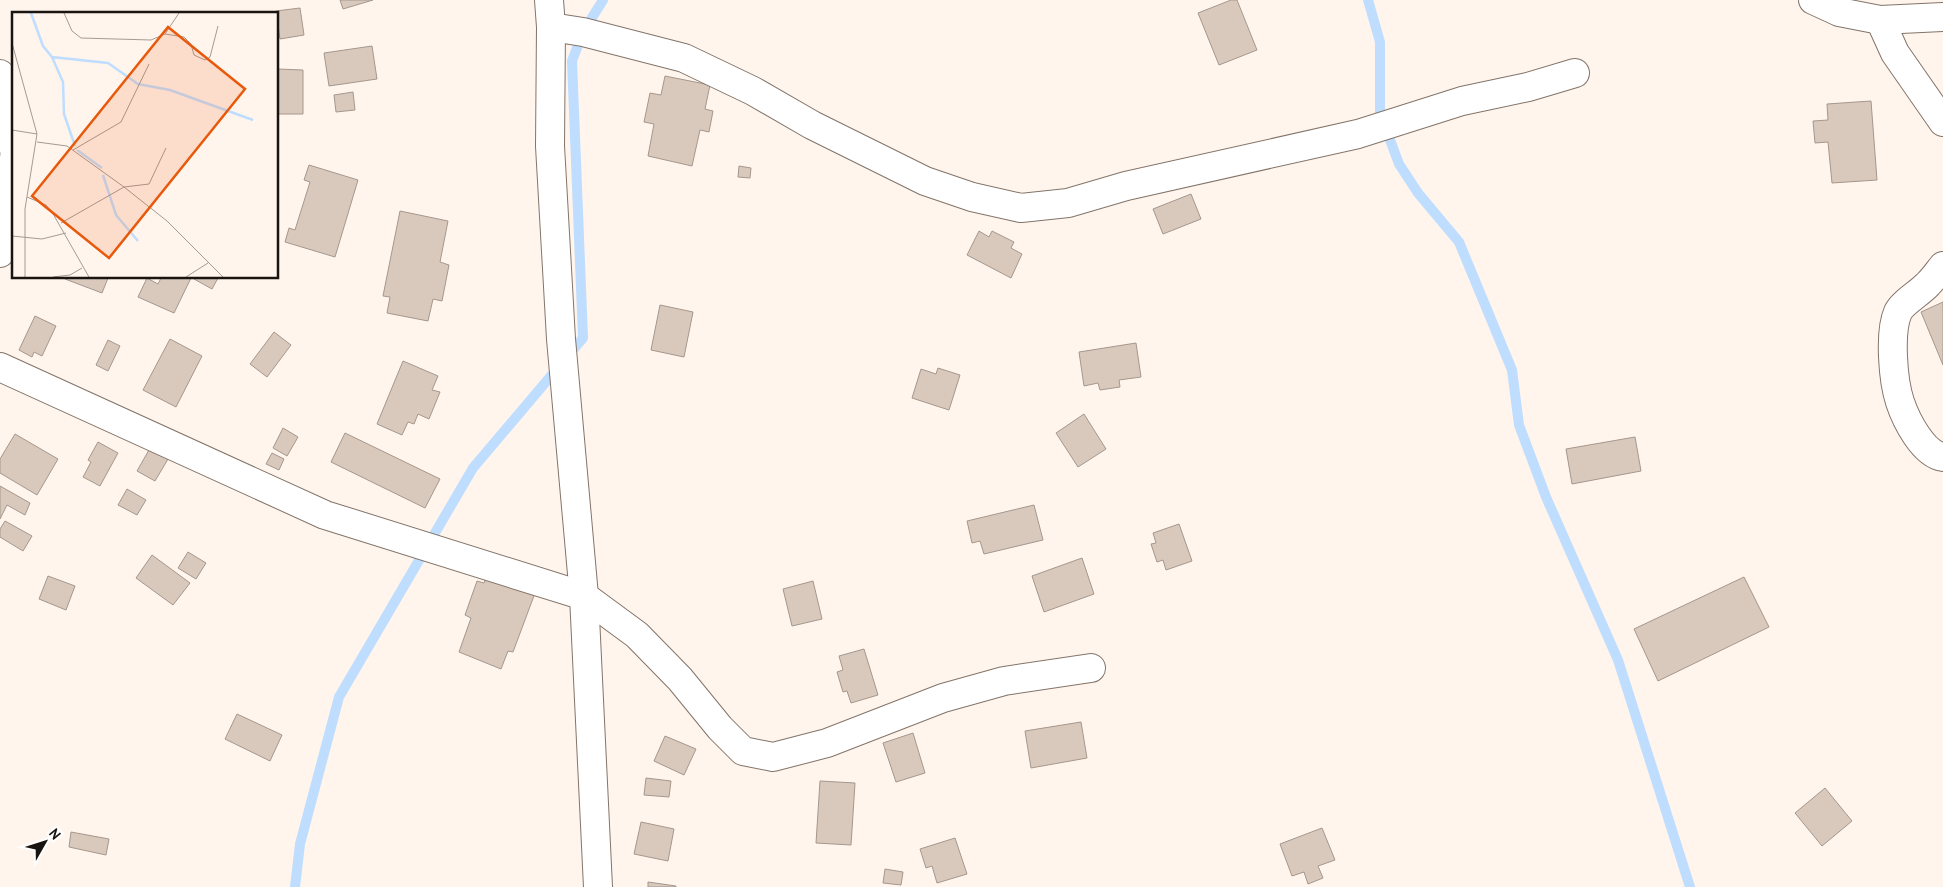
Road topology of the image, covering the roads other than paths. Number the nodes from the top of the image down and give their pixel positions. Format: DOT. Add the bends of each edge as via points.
graph roads {
  1 [pos="549,0"];
  2 [pos="1813,0"];
  3 [pos="1943,17"];
  4 [pos="1880,20"];
  5 [pos="551,27"];
  6 [pos="1575,73"];
  7 [pos="0,74"];
  8 [pos="1943,122"];
  9 [pos="12,139"];
  10 [pos="12,174"];
  11 [pos="0,253"];
  12 [pos="1943,266"];
  13 [pos="0,367"];
  14 [pos="1943,457"];
  15 [pos="584,596"];
  16 [pos="1091,668"];
  17 [pos="598,887"];
  1 -- 5 [label="street"];
  2 -- 4 [label="street" via="1839,12"];
  3 -- 4 [label="street"];
  4 -- 8 [label="street" via="1895,53"];
  5 -- 6 [label="street" via="684,58 925,181 972,197 1021,208 1068,203 1126,186 1358,134 1462,101"];
  5 -- 15 [label="street" via="550,146 562,339"];
  7 -- 9 [label="street"];
  10 -- 11 [label="street"];
  12 -- 14 [label="street" via="1898,310 1892,335 1900,402 1920,443"];
  13 -- 15 [label="street" via="325,515"];
  15 -- 16 [label="street" via="636,635 680,679 743,751 773,757 827,743 943,698 1004,682"];
  15 -- 17 [label="street"];
}
